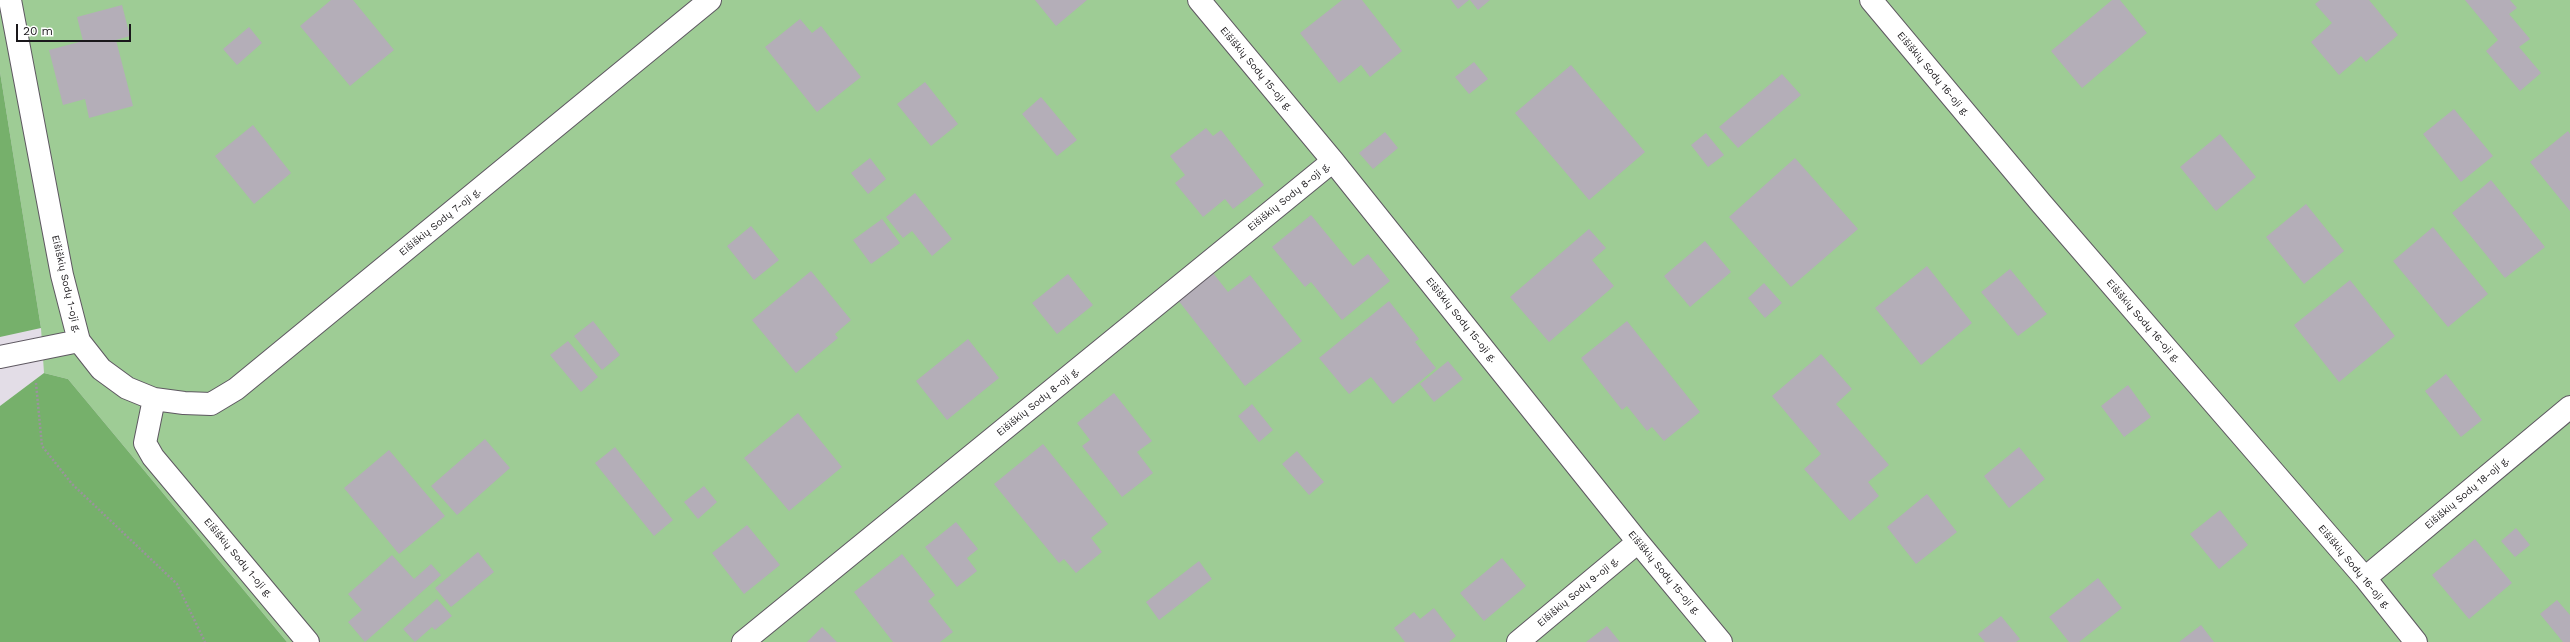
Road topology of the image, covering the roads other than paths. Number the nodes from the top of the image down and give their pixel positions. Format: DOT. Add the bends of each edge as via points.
graph roads {
  1 [pos="10,0"];
  2 [pos="710,0"];
  3 [pos="1198,0"];
  4 [pos="1871,0"];
  5 [pos="1333,161"];
  6 [pos="79,341"];
  7 [pos="0,357"];
  8 [pos="154,399"];
  9 [pos="2570,407"];
  10 [pos="1638,542"];
  11 [pos="2365,578"];
  12 [pos="308,642"];
  13 [pos="742,642"];
  14 [pos="1518,642"];
  15 [pos="1722,642"];
  16 [pos="2416,642"];
  1 -- 6 [label="street, Eišiškių Sodų 1-oji g." via="62,275"];
  2 -- 8 [label="street, Eišiškių Sodų 7-oji g." via="236,389 211,404"];
  3 -- 5 [label="street, Eišiškių Sodų 15-oji g."];
  4 -- 11 [label="street, Eišiškių Sodų 16-oji g." via="2046,209"];
  5 -- 10 [label="street, Eišiškių Sodų 15-oji g."];
  5 -- 13 [label="street, Eišiškių Sodų 8-oji g."];
  6 -- 7 [label="street"];
  6 -- 8 [label="street, Eišiškių Sodų 1-oji g." via="101,369 127,388"];
  8 -- 12 [label="street, Eišiškių Sodų 1-oji g." via="145,443 153,457"];
  9 -- 11 [label="street, Eišiškių Sodų 18-oji g."];
  10 -- 14 [label="street, Eišiškių Sodų 9-oji g."];
  10 -- 15 [label="street, Eišiškių Sodų 15-oji g."];
  11 -- 16 [label="street, Eišiškių Sodų 16-oji g."];
}
